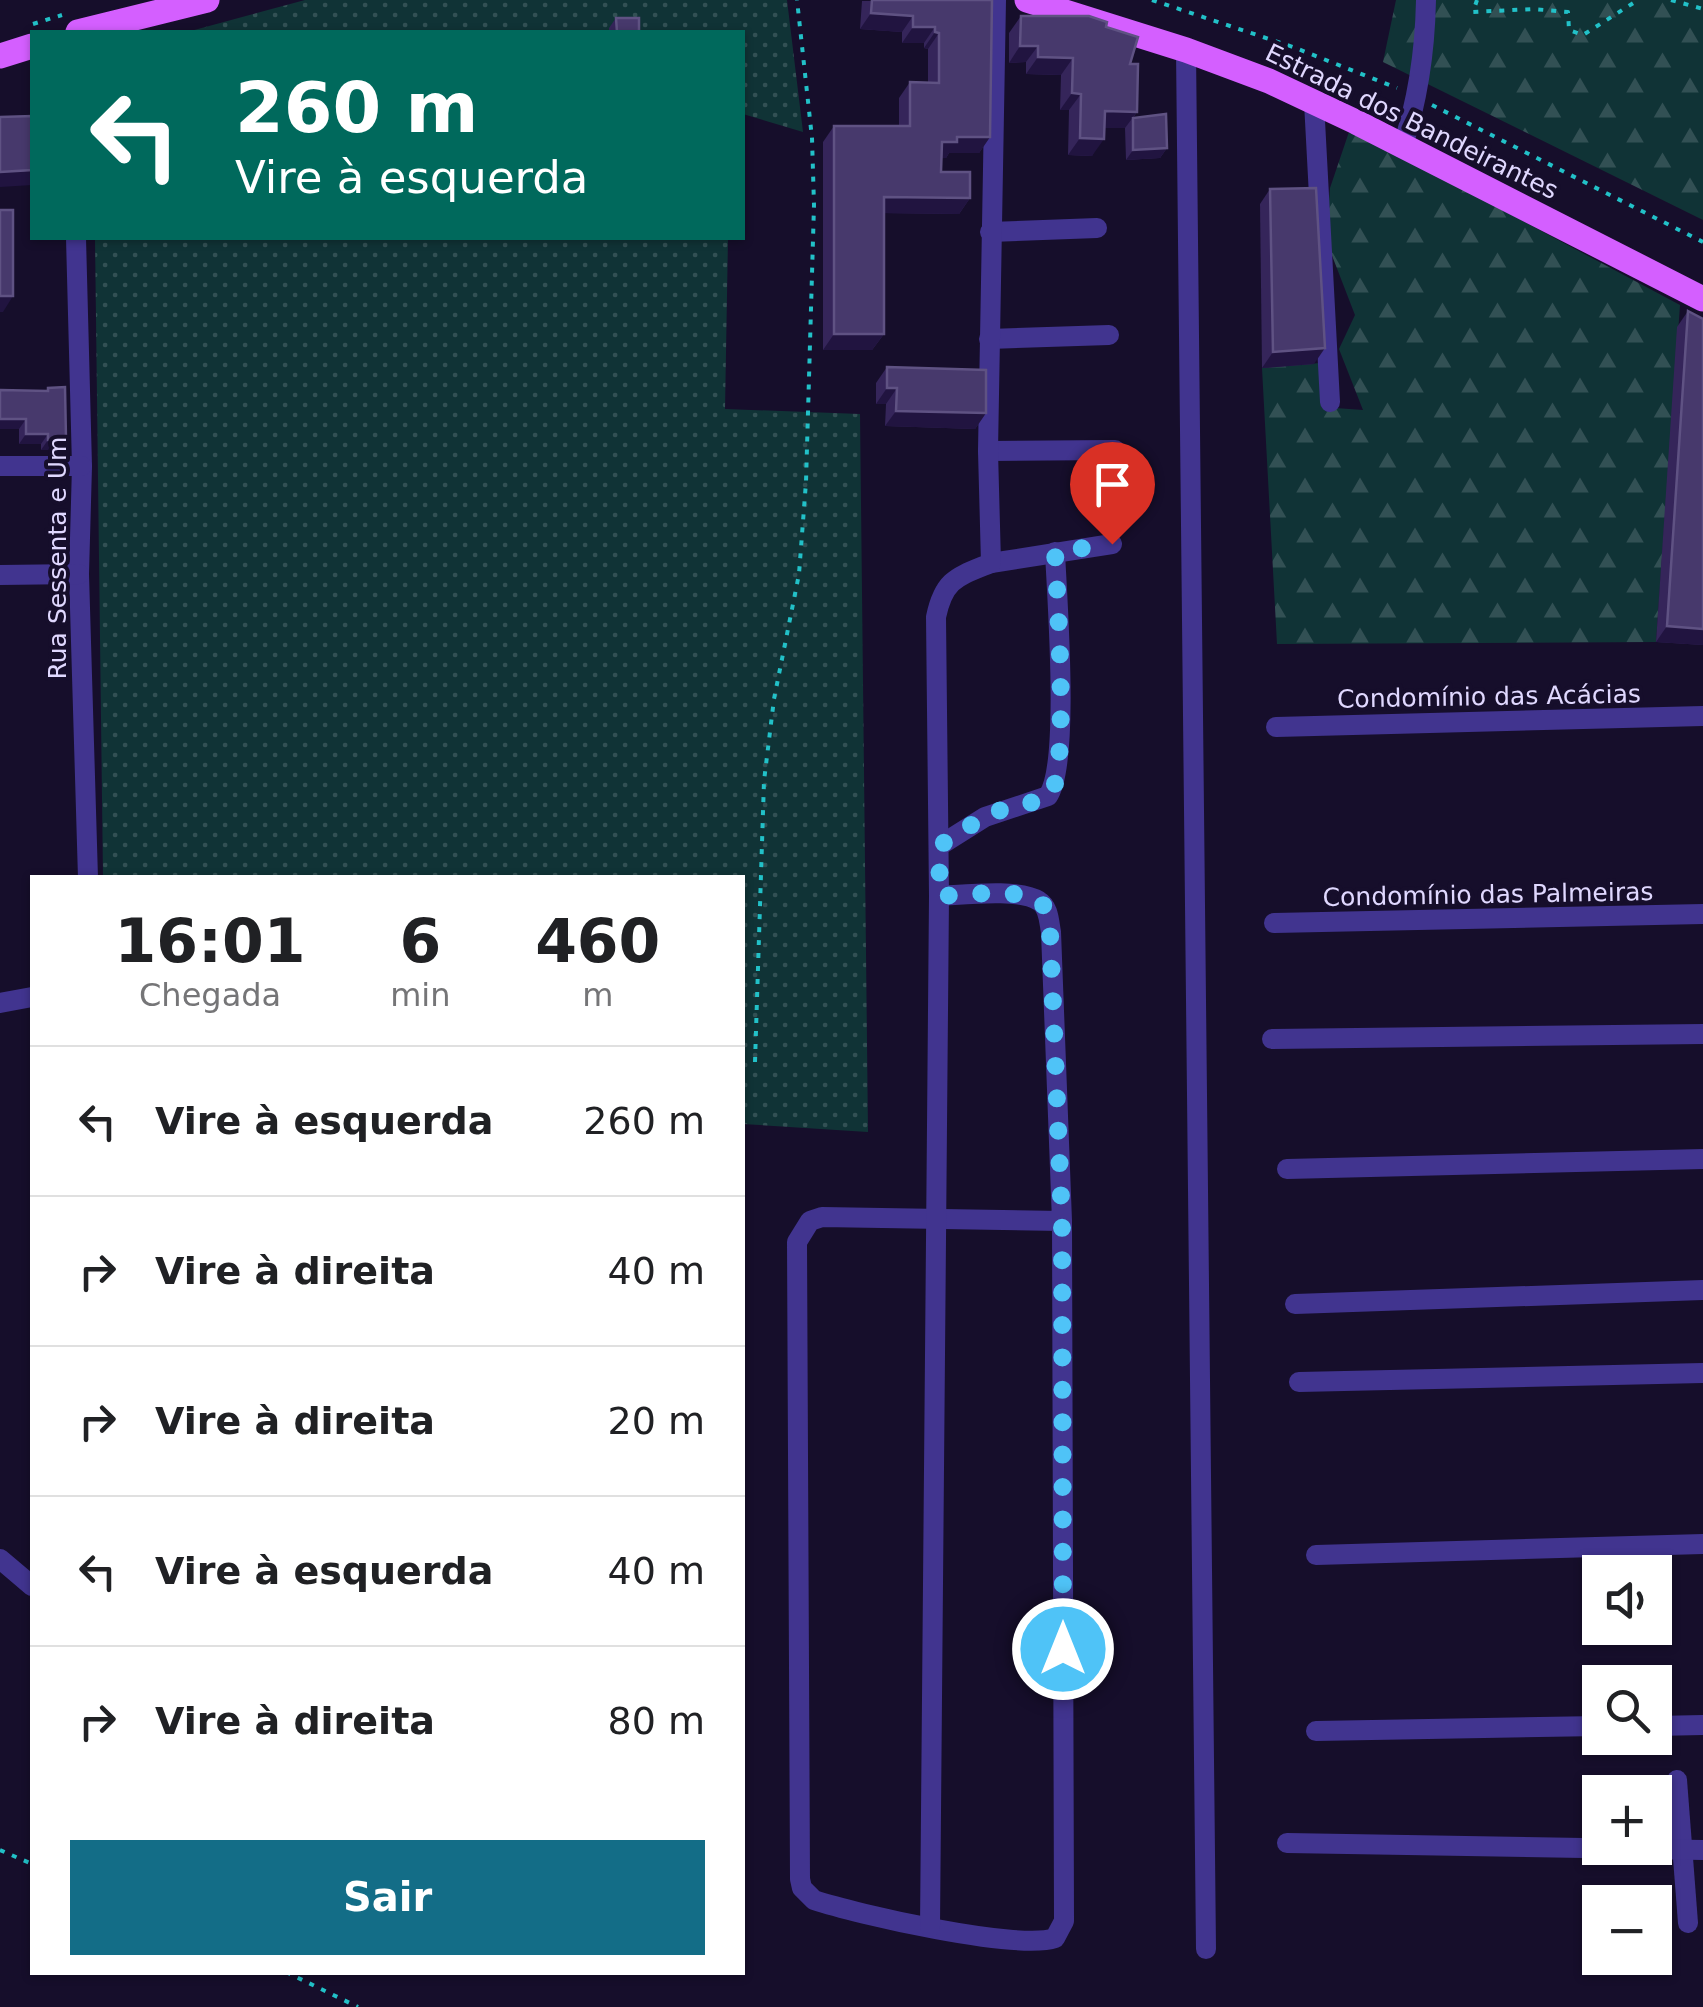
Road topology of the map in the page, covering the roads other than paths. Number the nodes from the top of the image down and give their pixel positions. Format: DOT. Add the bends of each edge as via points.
graph roads {
  1 [pos="207,0"];
  2 [pos="996,0"];
  3 [pos="1027,0"];
  4 [pos="1426,0"];
  5 [pos="1066,6"];
  6 [pos="72,23"];
  7 [pos="30,37"];
  8 [pos="1186,50"];
  9 [pos="0,56"];
  10 [pos="1314,102"];
  11 [pos="1402,148"];
  12 [pos="1098,228"];
  13 [pos="990,232"];
  14 [pos="76,240"];
  15 [pos="1703,300"];
  16 [pos="1109,334"];
  17 [pos="990,338"];
  18 [pos="1330,402"];
  19 [pos="1115,450"];
  20 [pos="988,451"];
  21 [pos="0,466"];
  22 [pos="82,466"];
  23 [pos="1112,544"];
  24 [pos="1055,552"];
  25 [pos="991,563"];
  26 [pos="79,574"];
  27 [pos="0,575"];
  28 [pos="1703,716"];
  29 [pos="1276,727"];
  30 [pos="939,846"];
  31 [pos="88,875"];
  32 [pos="940,896"];
  33 [pos="1703,914"];
  34 [pos="1274,924"];
  35 [pos="30,997"];
  36 [pos="0,1003"];
  37 [pos="1703,1034"];
  38 [pos="1272,1039"];
  39 [pos="1703,1160"];
  40 [pos="1287,1170"];
  41 [pos="938,1217"];
  42 [pos="1062,1222"];
  43 [pos="1703,1290"];
  44 [pos="1295,1304"];
  45 [pos="1703,1374"];
  46 [pos="1299,1382"];
  47 [pos="1703,1544"];
  48 [pos="1316,1556"];
  49 [pos="0,1560"];
  50 [pos="30,1584"];
  51 [pos="1703,1725"];
  52 [pos="1582,1726"];
  53 [pos="1672,1726"];
  54 [pos="1316,1731"];
  55 [pos="1677,1780"];
  56 [pos="1286,1843"];
  57 [pos="1681,1850"];
  58 [pos="1703,1850"];
  59 [pos="1688,1923"];
  60 [pos="930,1927"];
  61 [pos="1206,1949"];
  1 -- 6 [label="main road"];
  2 -- 13 [label="street"];
  3 -- 5 [label="main road, Estrada dos Bandeirantes"];
  4 -- 11 [label="street" via="1417,97"];
  5 -- 8 [label="main road, Estrada dos Bandeirantes"];
  7 -- 9 [label="main road"];
  8 -- 10 [label="main road, Estrada dos Bandeirantes"];
  8 -- 61 [label="street"];
  10 -- 11 [label="main road, Estrada dos Bandeirantes"];
  10 -- 18 [label="street"];
  11 -- 15 [label="main road, Estrada dos Bandeirantes"];
  12 -- 13 [label="street"];
  13 -- 17 [label="street"];
  14 -- 22 [label="street, Rua Sessenta e Um"];
  16 -- 17 [label="street"];
  17 -- 20 [label="street"];
  19 -- 20 [label="street"];
  20 -- 25 [label="street"];
  21 -- 22 [label="street"];
  22 -- 26 [label="street, Rua Sessenta e Um"];
  23 -- 24 [label="street"];
  24 -- 25 [label="street"];
  24 -- 30 [label="street" via="1054,786 1048,796 986,817"];
  25 -- 30 [label="street" via="948,584 936,618"];
  26 -- 27 [label="street"];
  26 -- 31 [label="street, Rua Sessenta e Um"];
  28 -- 29 [label="street, Condomínio das Acácias"];
  30 -- 32 [label="street"];
  32 -- 41 [label="street"];
  32 -- 42 [label="street" via="1011,894 1040,901 1046,910"];
  33 -- 34 [label="street, Condomínio das Palmeiras"];
  35 -- 36 [label="street"];
  37 -- 38 [label="street"];
  39 -- 40 [label="street"];
  41 -- 42 [label="street"];
  41 -- 60 [label="street"];
  41 -- 60 [label="street" via="810,1220 796,1256 802,1888 824,1904"];
  42 -- 60 [label="street" via="1063,1928 1055,1938 1036,1942"];
  43 -- 44 [label="street"];
  45 -- 46 [label="street"];
  47 -- 48 [label="street"];
  49 -- 50 [label="street"];
  51 -- 53 [label="street"];
  52 -- 54 [label="street"];
  55 -- 57 [label="street"];
  56 -- 57 [label="street"];
  57 -- 58 [label="street"];
  57 -- 59 [label="street"];
}
